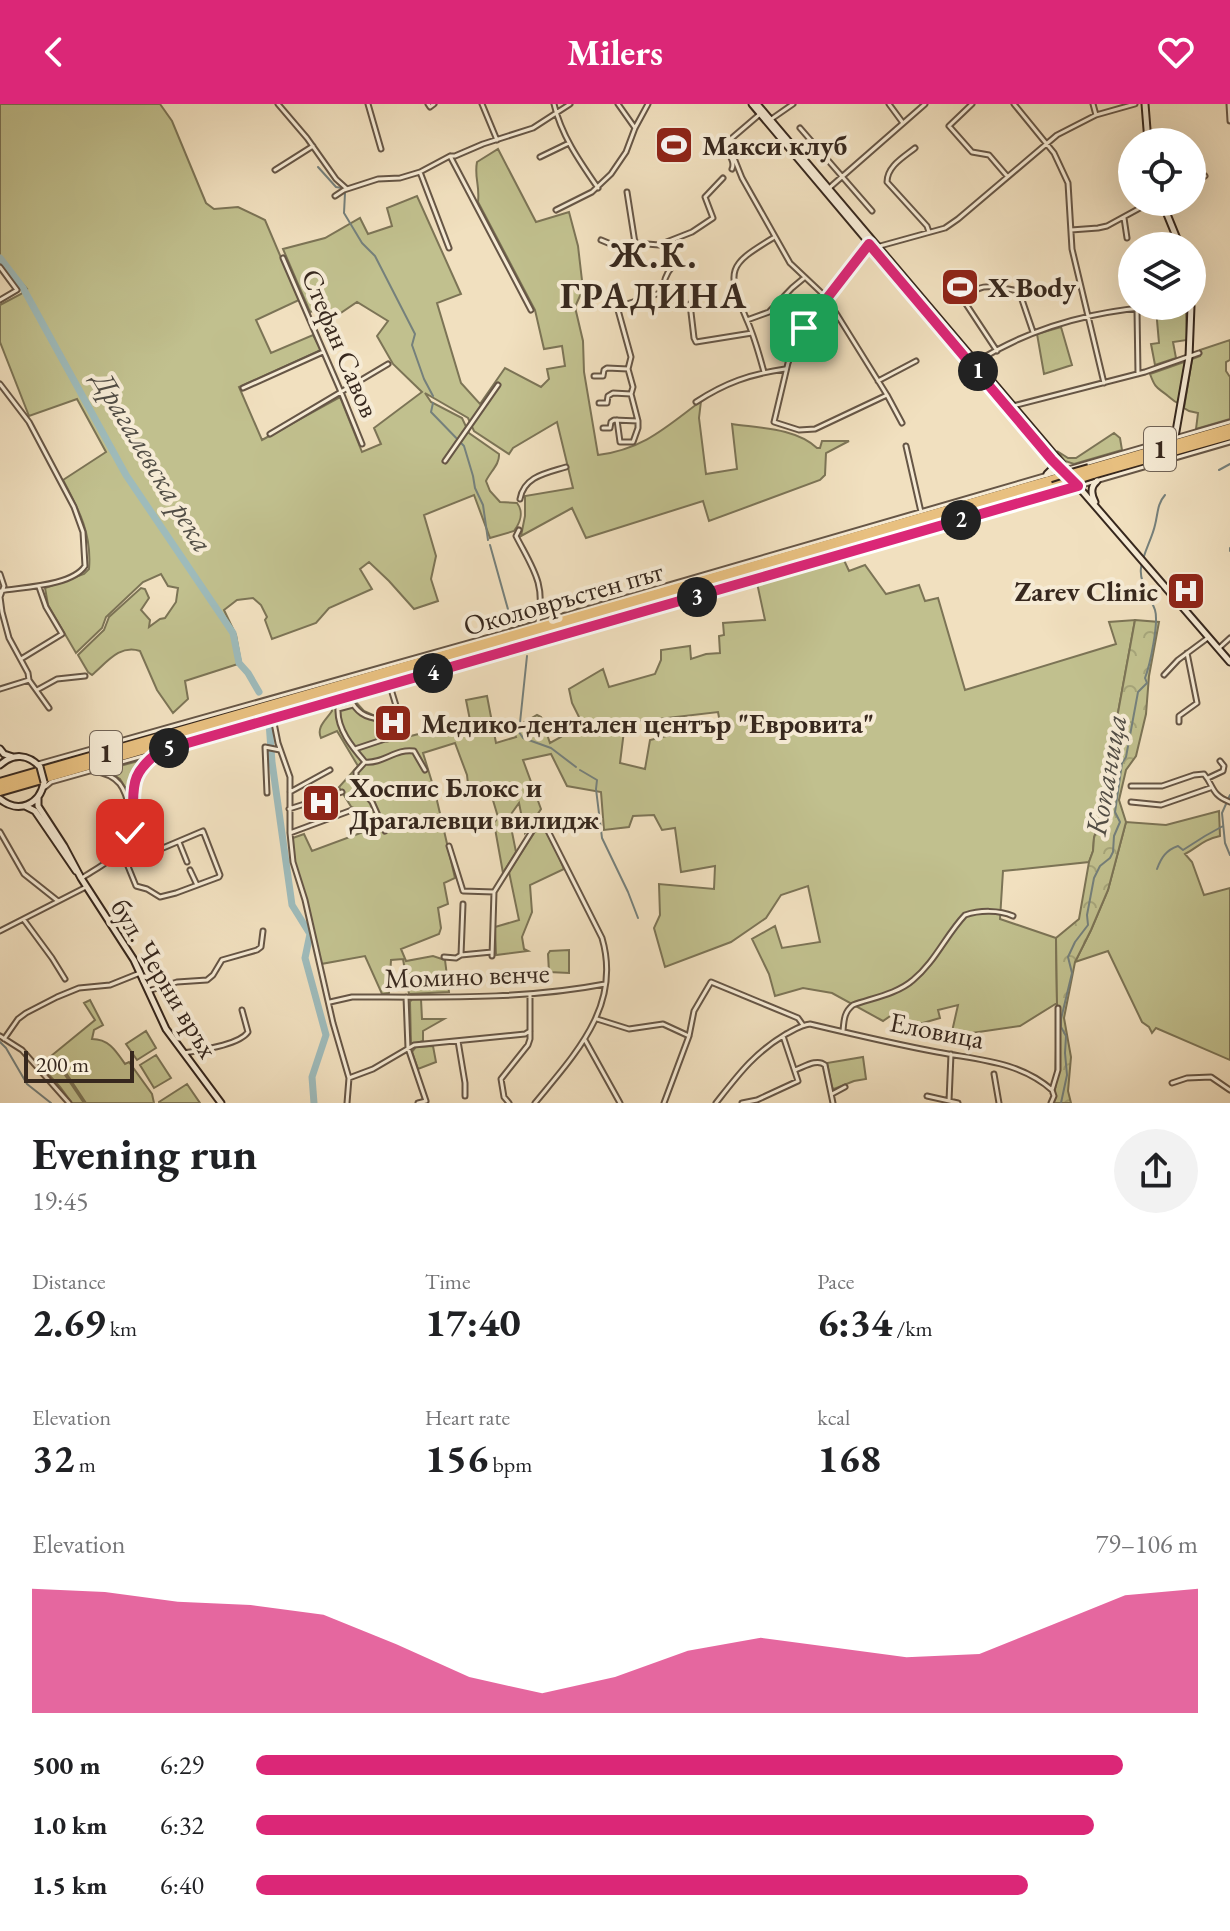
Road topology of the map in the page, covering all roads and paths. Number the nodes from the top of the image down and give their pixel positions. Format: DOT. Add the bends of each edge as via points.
graph roads {
  1 [pos="278,104"];
  2 [pos="368,104"];
  3 [pos="482,104"];
  4 [pos="554,104"];
  5 [pos="570,104"];
  6 [pos="618,104"];
  7 [pos="648,104"];
  8 [pos="754,104"];
  9 [pos="793,104"];
  10 [pos="889,104"];
  11 [pos="925,104"];
  12 [pos="972,104"];
  13 [pos="1015,104"];
  14 [pos="1093,104"];
  15 [pos="1135,104"];
  16 [pos="1145,104"];
  17 [pos="1229,104"];
  18 [pos="556,112"];
  19 [pos="762,113"];
  20 [pos="1096,115"];
  21 [pos="770,120"];
  22 [pos="1230,121"];
  23 [pos="903,123"];
  24 [pos="637,125"];
  25 [pos="800,128"];
  26 [pos="1147,128"];
  27 [pos="497,140"];
  28 [pos="569,143"];
  29 [pos="1045,144"];
  30 [pos="313,146"];
  31 [pos="915,148"];
  32 [pos="381,149"];
  33 [pos="732,153"];
  34 [pos="450,156"];
  35 [pos="540,157"];
  36 [pos="732,169"];
  37 [pos="275,170"];
  38 [pos="420,172"];
  39 [pos="842,176"];
  40 [pos="1007,176"];
  41 [pos="723,178"];
  42 [pos="598,188"];
  43 [pos="347,189"];
  44 [pos="828,189"];
  45 [pos="627,192"];
  46 [pos="335,196"];
  47 [pos="556,210"];
  48 [pos="872,211"];
  49 [pos="1127,216"];
  50 [pos="1124,218"];
  51 [pos="1071,230"];
  52 [pos="1126,232"];
  53 [pos="930,233"];
  54 [pos="773,238"];
  55 [pos="601,240"];
  56 [pos="635,243"];
  57 [pos="666,243"];
  58 [pos="873,245"];
  59 [pos="449,248"];
  60 [pos="283,258"];
  61 [pos="0,267"];
  62 [pos="805,278"];
  63 [pos="826,297"];
  64 [pos="0,300"];
  65 [pos="690,304"];
  66 [pos="531,310"];
  67 [pos="1118,311"];
  68 [pos="1087,317"];
  69 [pos="747,320"];
  70 [pos="1137,320"];
  71 [pos="1190,320"];
  72 [pos="1033,332"];
  73 [pos="752,333"];
  74 [pos="997,351"];
  75 [pos="324,352"];
  76 [pos="1199,353"];
  77 [pos="1189,357"];
  78 [pos="916,361"];
  79 [pos="976,362"];
  80 [pos="388,364"];
  81 [pos="787,368"];
  82 [pos="628,369"];
  83 [pos="764,372"];
  84 [pos="1138,374"];
  85 [pos="594,376"];
  86 [pos="878,381"];
  87 [pos="1104,383"];
  88 [pos="0,384"];
  89 [pos="498,385"];
  90 [pos="243,388"];
  91 [pos="341,392"];
  92 [pos="631,394"];
  93 [pos="887,395"];
  94 [pos="696,402"];
  95 [pos="599,403"];
  96 [pos="1013,406"];
  97 [pos="617,420"];
  98 [pos="638,421"];
  99 [pos="1230,422"];
  100 [pos="902,423"];
  101 [pos="603,428"];
  102 [pos="1230,428"];
  103 [pos="270,434"];
  104 [pos="1230,435"];
  105 [pos="1175,437"];
  106 [pos="1230,442"];
  107 [pos="362,444"];
  108 [pos="906,446"];
  109 [pos="1052,460"];
  110 [pos="445,461"];
  111 [pos="566,467"];
  112 [pos="1064,470"];
  113 [pos="1093,475"];
  114 [pos="1050,480"];
  115 [pos="1078,486"];
  116 [pos="520,499"];
  117 [pos="921,512"];
  118 [pos="1102,513"];
  119 [pos="915,528"];
  120 [pos="519,530"];
  121 [pos="877,530"];
  122 [pos="845,533"];
  123 [pos="879,544"];
  124 [pos="806,548"];
  125 [pos="866,548"];
  126 [pos="821,555"];
  127 [pos="0,574"];
  128 [pos="39,587"];
  129 [pos="1,591"];
  130 [pos="538,622"];
  131 [pos="1209,637"];
  132 [pos="1230,638"];
  133 [pos="1219,648"];
  134 [pos="1187,653"];
  135 [pos="21,659"];
  136 [pos="1230,662"];
  137 [pos="1164,675"];
  138 [pos="85,676"];
  139 [pos="29,680"];
  140 [pos="390,686"];
  141 [pos="0,689"];
  142 [pos="37,690"];
  143 [pos="349,697"];
  144 [pos="303,704"];
  145 [pos="353,705"];
  146 [pos="49,708"];
  147 [pos="253,709"];
  148 [pos="228,712"];
  149 [pos="216,715"];
  150 [pos="273,718"];
  151 [pos="1179,722"];
  152 [pos="195,731"];
  153 [pos="221,733"];
  154 [pos="387,739"];
  155 [pos="0,749"];
  156 [pos="354,749"];
  157 [pos="280,750"];
  158 [pos="160,751"];
  159 [pos="14,757"];
  160 [pos="1220,761"];
  161 [pos="365,762"];
  162 [pos="0,765"];
  163 [pos="38,765"];
  164 [pos="330,770"];
  165 [pos="425,770"];
  166 [pos="90,771"];
  167 [pos="1208,778"];
  168 [pos="0,783"];
  169 [pos="1131,786"];
  170 [pos="1210,788"];
  171 [pos="43,790"];
  172 [pos="290,792"];
  173 [pos="342,792"];
  174 [pos="267,793"];
  175 [pos="0,798"];
  176 [pos="38,798"];
  177 [pos="1131,802"];
  178 [pos="1230,802"];
  179 [pos="25,806"];
  180 [pos="289,809"];
  181 [pos="352,810"];
  182 [pos="132,819"];
  183 [pos="385,831"];
  184 [pos="0,832"];
  185 [pos="290,833"];
  186 [pos="179,842"];
  187 [pos="449,846"];
  188 [pos="117,854"];
  189 [pos="125,859"];
  190 [pos="187,862"];
  191 [pos="190,870"];
  192 [pos="79,875"];
  193 [pos="197,885"];
  194 [pos="87,887"];
  195 [pos="494,892"];
  196 [pos="58,901"];
  197 [pos="463,904"];
  198 [pos="1013,916"];
  199 [pos="23,918"];
  200 [pos="1,929"];
  201 [pos="263,931"];
  202 [pos="461,955"];
  203 [pos="444,957"];
  204 [pos="140,973"];
  205 [pos="65,979"];
  206 [pos="605,984"];
  207 [pos="148,991"];
  208 [pos="530,995"];
  209 [pos="406,997"];
  210 [pos="329,1002"];
  211 [pos="1058,1008"];
  212 [pos="242,1010"];
  213 [pos="597,1019"];
  214 [pos="803,1025"];
  215 [pos="530,1031"];
  216 [pos="843,1031"];
  217 [pos="689,1036"];
  218 [pos="783,1036"];
  219 [pos="2,1037"];
  220 [pos="584,1038"];
  221 [pos="458,1041"];
  222 [pos="408,1048"];
  223 [pos="183,1053"];
  224 [pos="951,1054"];
  225 [pos="795,1070"];
  226 [pos="994,1074"];
  227 [pos="349,1078"];
  228 [pos="1172,1083"];
  229 [pos="845,1087"];
  230 [pos="1052,1090"];
  231 [pos="1230,1090"];
  232 [pos="832,1094"];
  233 [pos="769,1095"];
  234 [pos="465,1096"];
  235 [pos="927,1096"];
  236 [pos="426,1101"];
  237 [pos="949,1101"];
  238 [pos="69,1103"];
  239 [pos="221,1103"];
  240 [pos="347,1103"];
  241 [pos="418,1103"];
  242 [pos="509,1103"];
  243 [pos="535,1103"];
  244 [pos="620,1103"];
  245 [pos="664,1103"];
  246 [pos="716,1103"];
  247 [pos="742,1103"];
  248 [pos="773,1103"];
  249 [pos="833,1103"];
  250 [pos="958,1103"];
  251 [pos="999,1103"];
  252 [pos="1051,1103"];
  1 -- 30 [label="street"];
  2 -- 32 [label="street"];
  3 -- 27 [label="street"];
  4 -- 18 [label="street"];
  5 -- 18 [label="street"];
  6 -- 24 [label="street"];
  7 -- 24 [label="street"];
  8 -- 19 [label="main road"];
  9 -- 21 [label="street"];
  10 -- 23 [label="street"];
  11 -- 23 [label="street"];
  12 -- 40 [label="street" via="949,126 972,152 989,155"];
  13 -- 29 [label="street"];
  14 -- 20 [label="street"];
  15 -- 20 [label="street"];
  16 -- 26 [label="main road"];
  17 -- 22 [label="street"];
  18 -- 27 [label="street" via="533,128"];
  18 -- 28 [label="street"];
  19 -- 21 [label="main road"];
  19 -- 36 [label="street" via="725,144"];
  19 -- 58 [label="main road"];
  20 -- 29 [label="street"];
  21 -- 44 [label="main road"];
  23 -- 39 [label="street"];
  24 -- 42 [label="street" via="623,158"];
  25 -- 39 [label="street"];
  27 -- 34 [label="street"];
  28 -- 35 [label="street"];
  28 -- 42 [label="street"];
  29 -- 40 [label="street"];
  29 -- 51 [label="street" via="1068,183"];
  30 -- 37 [label="street"];
  30 -- 43 [label="street"];
  31 -- 53 [label="street" via="891,168 887,182"];
  33 -- 62 [label="street" via="786,256"];
  34 -- 38 [label="street"];
  34 -- 66 [label="street"];
  38 -- 43 [label="street"];
  38 -- 59 [label="street"];
  39 -- 44 [label="street"];
  39 -- 48 [label="street"];
  40 -- 53 [label="street" via="953,223"];
  41 -- 57 [label="street" via="705,199 713,218"];
  42 -- 47 [label="street"];
  43 -- 46 [label="street"];
  44 -- 58 [label="main road"];
  45 -- 56 [label="street"];
  49 -- 50 [label="street"];
  50 -- 51 [label="street" via="1098,228"];
  50 -- 52 [label="street"];
  51 -- 68 [label="street"];
  53 -- 58 [label="street"];
  54 -- 69 [label="street" via="735,268 733,281"];
  55 -- 56 [label="street"];
  56 -- 57 [label="street"];
  57 -- 82 [label="street" via="672,267 663,292 618,310 631,357"];
  58 -- 63 [label="street"];
  58 -- 79 [label="main road"];
  58 -- 109 [label="main road"];
  60 -- 75 [label="street, Стефан Савов"];
  61 -- 64 [label="street" via="17,290"];
  62 -- 63 [label="street"];
  62 -- 69 [label="street" via="769,312"];
  63 -- 81 [label="street" via="799,336"];
  63 -- 86 [label="street"];
  65 -- 73 [label="street" via="696,342"];
  67 -- 68 [label="street"];
  68 -- 72 [label="street"];
  68 -- 87 [label="street"];
  69 -- 73 [label="street"];
  70 -- 84 [label="street"];
  71 -- 77 [label="main road"];
  72 -- 74 [label="street"];
  72 -- 74 [label="street" via="1019,291 983,286 973,291 966,300 968,308"];
  73 -- 83 [label="street"];
  74 -- 79 [label="street"];
  75 -- 90 [label="street"];
  75 -- 91 [label="street, Стефан Савов"];
  76 -- 77 [label="street"];
  77 -- 84 [label="street"];
  77 -- 105 [label="main road"];
  78 -- 86 [label="street"];
  79 -- 96 [label="main road"];
  80 -- 91 [label="street"];
  81 -- 83 [label="street"];
  81 -- 93 [label="street" via="774,422 799,430 815,429"];
  82 -- 85 [label="street" via="607,368 603,376"];
  82 -- 92 [label="street"];
  83 -- 94 [label="street" via="723,385"];
  84 -- 87 [label="street"];
  86 -- 93 [label="street"];
  87 -- 96 [label="street"];
  88 -- 128 [label="street" via="29,422 83,532 84,569"];
  89 -- 110 [label="street"];
  91 -- 103 [label="street"];
  91 -- 107 [label="street, Стефан Савов"];
  92 -- 95 [label="street" via="610,394 607,403"];
  92 -- 98 [label="street"];
  93 -- 100 [label="street"];
  96 -- 112 [label="main road"];
  97 -- 98 [label="street"];
  97 -- 98 [label="street" via="622,443 634,441"];
  97 -- 101 [label="street"];
  99 -- 105 [label="street"];
  102 -- 113 [label="highway, Околовръстен път / 1"];
  104 -- 113 [label="highway, Околовръстен път / 1"];
  105 -- 112 [label="street"];
  106 -- 113 [label="street"];
  108 -- 117 [label="street"];
  109 -- 112 [label="main road"];
  109 -- 114 [label="main road"];
  111 -- 116 [label="street" via="532,478"];
  112 -- 114 [label="street"];
  112 -- 115 [label="main road"];
  113 -- 114 [label="highway, Околовръстен път / 1, bridge"];
  113 -- 115 [label="street"];
  113 -- 118 [label="main road" via="1091,493"];
  114 -- 117 [label="street"];
  114 -- 119 [label="highway, Околовръстен път / 1"];
  114 -- 121 [label="highway, Околовръстен път / 1"];
  115 -- 118 [label="main road"];
  115 -- 123 [label="street"];
  117 -- 122 [label="street"];
  118 -- 131 [label="main road"];
  119 -- 123 [label="highway"];
  119 -- 126 [label="highway, Околовръстен път / 1"];
  120 -- 130 [label="street" via="516,536 539,584"];
  121 -- 122 [label="highway"];
  121 -- 124 [label="highway, Околовръстен път / 1"];
  122 -- 124 [label="highway"];
  123 -- 125 [label="street"];
  124 -- 130 [label="street, Околовръстен път"];
  124 -- 147 [label="highway, Околовръстен път / 1"];
  125 -- 126 [label="highway"];
  125 -- 140 [label="street"];
  126 -- 144 [label="highway, Околовръстен път / 1"];
  127 -- 129 [label="street"];
  128 -- 129 [label="street"];
  128 -- 135 [label="street" via="62,634"];
  129 -- 135 [label="street" via="4,622"];
  130 -- 148 [label="street, Околовръстен път"];
  131 -- 133 [label="main road"];
  131 -- 134 [label="street"];
  132 -- 133 [label="street"];
  133 -- 136 [label="main road"];
  134 -- 137 [label="street"];
  134 -- 151 [label="street" via="1197,703 1179,716"];
  135 -- 139 [label="street"];
  138 -- 142 [label="street" via="57,679"];
  139 -- 141 [label="street"];
  139 -- 142 [label="street"];
  140 -- 143 [label="street"];
  140 -- 154 [label="street" via="401,730"];
  142 -- 146 [label="street"];
  143 -- 145 [label="street"];
  143 -- 150 [label="street"];
  144 -- 150 [label="highway"];
  144 -- 152 [label="highway, Околовръстен път / 1"];
  145 -- 154 [label="street" via="366,717 381,719"];
  145 -- 156 [label="street" via="338,709 337,716"];
  147 -- 148 [label="highway"];
  147 -- 152 [label="highway, Околовръстен път / 1"];
  148 -- 149 [label="street, Околовръстен път"];
  149 -- 152 [label="highway"];
  149 -- 163 [label="street, Околовръстен път"];
  150 -- 153 [label="street"];
  150 -- 157 [label="street"];
  152 -- 153 [label="highway"];
  152 -- 168 [label="highway, Околовръстен път / 1"];
  152 -- 175 [label="highway, Околовръстен път / 1"];
  153 -- 158 [label="street"];
  154 -- 156 [label="street"];
  155 -- 159 [label="main road"];
  156 -- 161 [label="street"];
  157 -- 172 [label="street"];
  157 -- 174 [label="street" via="265,747"];
  158 -- 166 [label="street"];
  158 -- 182 [label="street" via="136,778"];
  159 -- 162 [label="main road"];
  159 -- 163 [label="main road"];
  160 -- 167 [label="street" via="1223,771"];
  161 -- 165 [label="street" via="414,751"];
  161 -- 183 [label="street" via="356,772 356,784 372,802"];
  163 -- 171 [label="main road, bridge"];
  164 -- 172 [label="street"];
  166 -- 171 [label="street" via="49,782"];
  166 -- 182 [label="street" via="108,774 122,785"];
  167 -- 169 [label="street" via="1200,774 1162,786"];
  167 -- 170 [label="street"];
  170 -- 177 [label="street" via="1161,805"];
  170 -- 178 [label="street"];
  171 -- 176 [label="main road"];
  172 -- 180 [label="street"];
  173 -- 180 [label="street"];
  175 -- 179 [label="main road" via="13,807"];
  176 -- 179 [label="main road"];
  176 -- 192 [label="main road, бул. Черни връх"];
  179 -- 192 [label="main road, бул. Черни връх" via="35,811"];
  180 -- 185 [label="street"];
  181 -- 185 [label="street"];
  182 -- 188 [label="street"];
  184 -- 196 [label="street" via="24,874"];
  185 -- 210 [label="street"];
  186 -- 189 [label="street"];
  186 -- 190 [label="street"];
  186 -- 193 [label="street" via="203,831 220,875"];
  187 -- 195 [label="street" via="463,891"];
  188 -- 189 [label="street"];
  188 -- 192 [label="street"];
  189 -- 193 [label="street" via="134,883 160,897"];
  191 -- 193 [label="street"];
  192 -- 194 [label="main road, бул. Черни връх"];
  194 -- 196 [label="street"];
  194 -- 204 [label="main road, бул. Черни връх"];
  195 -- 202 [label="street" via="492,954"];
  195 -- 206 [label="street" via="541,824 602,938"];
  196 -- 199 [label="street"];
  197 -- 202 [label="street"];
  198 -- 216 [label="street" via="994,911 965,915 913,980 848,1009"];
  199 -- 200 [label="street"];
  199 -- 205 [label="street"];
  201 -- 207 [label="street" via="261,947 222,960 211,978"];
  202 -- 203 [label="street"];
  204 -- 207 [label="main road, бул. Черни връх"];
  204 -- 219 [label="street" via="57,997 26,1013"];
  206 -- 208 [label="street, Момино венче"];
  206 -- 213 [label="street"];
  207 -- 223 [label="main road, бул. Черни връх"];
  208 -- 209 [label="street, Момино венче"];
  208 -- 215 [label="street"];
  209 -- 210 [label="street, Момино венче"];
  209 -- 222 [label="street"];
  210 -- 227 [label="street"];
  211 -- 230 [label="street" via="1058,1070"];
  212 -- 223 [label="street" via="245,1037"];
  213 -- 217 [label="street" via="629,1029 663,1024"];
  213 -- 220 [label="street"];
  214 -- 216 [label="street, Еловица"];
  214 -- 217 [label="street" via="798,1018 711,982 694,1011"];
  214 -- 218 [label="street"];
  215 -- 221 [label="street"];
  215 -- 242 [label="street" via="528,1045 501,1079"];
  216 -- 224 [label="street, Еловица"];
  217 -- 245 [label="street"];
  218 -- 225 [label="street"];
  218 -- 246 [label="street" via="749,1062"];
  219 -- 238 [label="street" via="25,1053"];
  220 -- 243 [label="street"];
  220 -- 244 [label="street"];
  221 -- 222 [label="street"];
  221 -- 234 [label="street"];
  222 -- 227 [label="street"];
  222 -- 236 [label="street"];
  223 -- 239 [label="main road, бул. Черни връх"];
  224 -- 230 [label="street, Еловица" via="1018,1068"];
  224 -- 237 [label="street"];
  225 -- 232 [label="street" via="823,1063"];
  225 -- 233 [label="street" via="795,1084"];
  226 -- 251 [label="street"];
  227 -- 240 [label="street"];
  228 -- 231 [label="street" via="1211,1077"];
  229 -- 232 [label="street"];
  230 -- 252 [label="street"];
  232 -- 249 [label="street"];
  233 -- 247 [label="street"];
  233 -- 248 [label="street"];
  235 -- 237 [label="street"];
  236 -- 241 [label="street"];
  237 -- 250 [label="street"];
}
